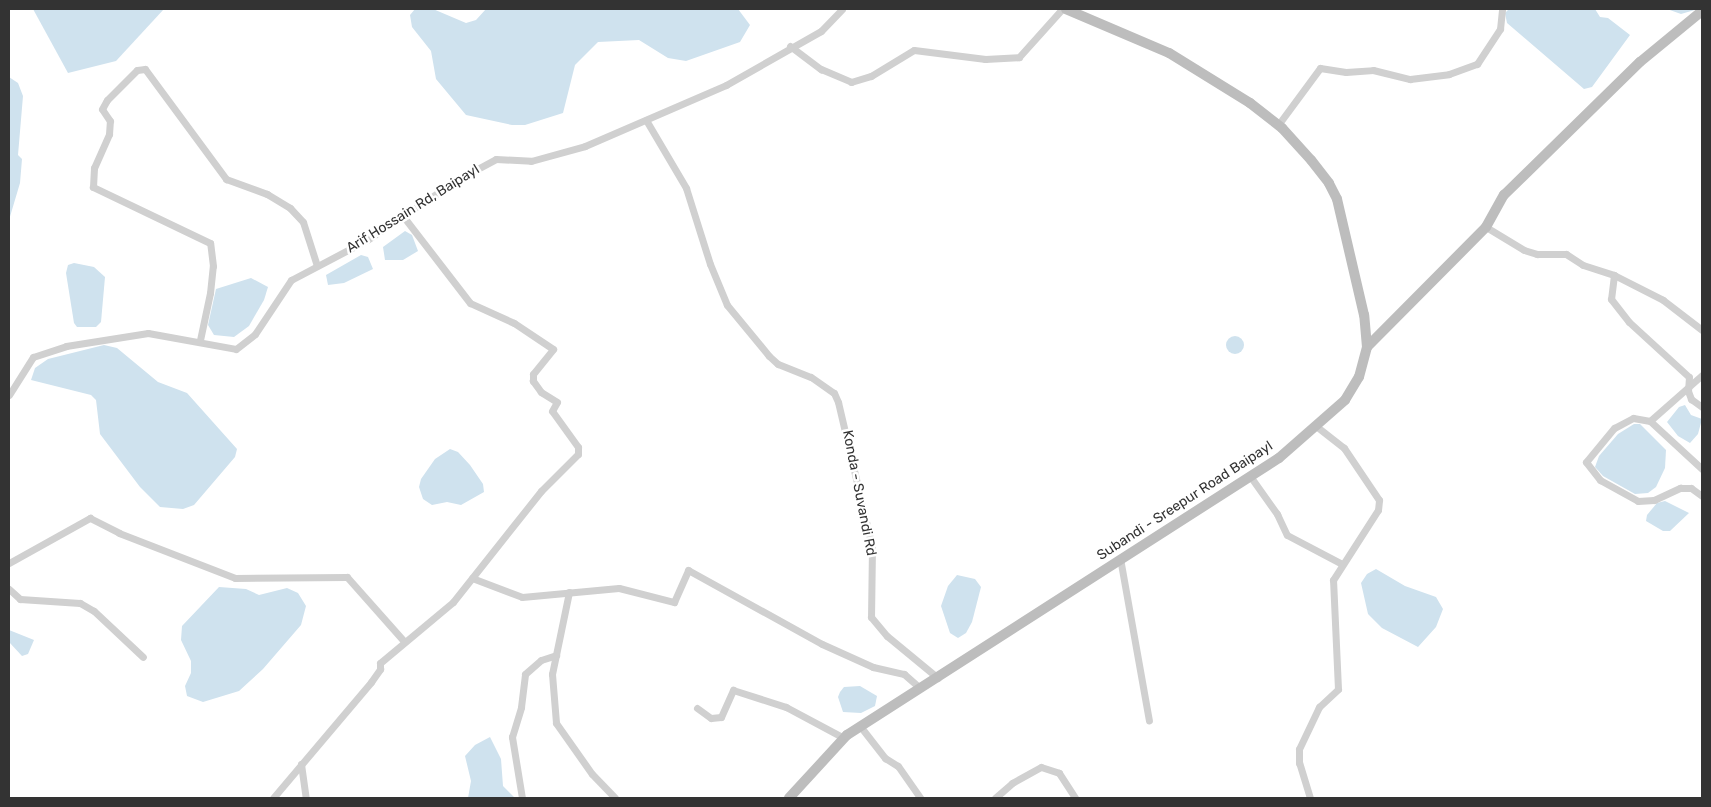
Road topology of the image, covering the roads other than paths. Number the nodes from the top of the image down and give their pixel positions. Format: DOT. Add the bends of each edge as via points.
graph roads {
  1 [pos="842,9"];
  2 [pos="1062,9"];
  3 [pos="1066,9"];
  4 [pos="1502,9"];
  5 [pos="1702,11"];
  6 [pos="790,46"];
  7 [pos="646,120"];
  8 [pos="1278,125"];
  9 [pos="403,216"];
  10 [pos="1486,227"];
  11 [pos="317,266"];
  12 [pos="1614,275"];
  13 [pos="1702,330"];
  14 [pos="200,340"];
  15 [pos="1367,347"];
  16 [pos="1702,375"];
  17 [pos="1689,385"];
  18 [pos="9,395"];
  19 [pos="1702,407"];
  20 [pos="1650,421"];
  21 [pos="1316,426"];
  22 [pos="1702,470"];
  23 [pos="1250,476"];
  24 [pos="1702,496"];
  25 [pos="1120,558"];
  26 [pos="9,563"];
  27 [pos="1342,564"];
  28 [pos="472,578"];
  29 [pos="9,589"];
  30 [pos="569,592"];
  31 [pos="404,640"];
  32 [pos="556,656"];
  33 [pos="143,658"];
  34 [pos="938,678"];
  35 [pos="920,688"];
  36 [pos="697,708"];
  37 [pos="1149,720"];
  38 [pos="860,726"];
  39 [pos="844,738"];
  40 [pos="301,764"];
  41 [pos="273,798"];
  42 [pos="306,798"];
  43 [pos="522,798"];
  44 [pos="615,798"];
  45 [pos="789,798"];
  46 [pos="920,798"];
  47 [pos="995,798"];
  48 [pos="1076,798"];
  49 [pos="1310,798"];
  1 -- 6 [label="street, Arif Hossain Rd, Baipayl" via="821,30"];
  2 -- 6 [label="street" via="1019,57 985,59 914,50 871,76 851,82 821,69"];
  3 -- 8 [label="street, Subandi - Sreepur Road Baipayl" via="1169,53 1250,103"];
  4 -- 8 [label="street" via="1500,29 1477,64 1449,74 1410,79 1373,70 1346,72 1320,68"];
  5 -- 10 [label="street" via="1640,62 1504,195"];
  6 -- 7 [label="street, Arif Hossain Rd, Baipayl" via="726,85"];
  7 -- 9 [label="street, Arif Hossain Rd, Baipayl" via="584,146 531,161 496,159"];
  7 -- 34 [label="street, Konda - Suvandi Rd" via="683,181 727,305 762,350 778,364 811,377 834,394 872,547 871,617 887,636"];
  8 -- 15 [label="street, Subandi - Sreepur Road Baipayl" via="1311,160 1337,199 1364,315"];
  9 -- 11 [label="street, Arif Hossain Rd, Baipayl" via="367,240"];
  9 -- 28 [label="street" via="470,303 514,323 553,349 533,374 533,381 540,392 557,402 552,410 578,448 578,454 541,491"];
  10 -- 12 [label="street" via="1524,250 1537,254 1566,254 1583,265"];
  10 -- 15 [label="street"];
  11 -- 14 [label="street, Arif Hossain Rd, Baipayl" via="291,280 255,334 236,349"];
  11 -- 14 [label="street" via="303,222 290,208 267,194 226,179 145,69 136,70 106,100 102,109 110,121 109,134 94,168 92,187 210,244 213,266"];
  12 -- 13 [label="street" via="1663,300"];
  12 -- 17 [label="street" via="1611,300 1628,322 1689,377"];
  14 -- 18 [label="street, Arif Hossain Rd, Baipayl" via="148,333 66,346 33,357"];
  15 -- 21 [label="street, Subandi - Sreepur Road Baipayl" via="1359,377 1345,400"];
  16 -- 17 [label="street"];
  17 -- 19 [label="street" via="1691,399"];
  17 -- 20 [label="street"];
  20 -- 22 [label="street"];
  20 -- 24 [label="street" via="1633,418 1614,428 1586,462 1590,470 1614,489 1638,501 1654,500 1680,488 1691,488"];
  21 -- 23 [label="street, Subandi - Sreepur Road Baipayl" via="1279,458"];
  21 -- 27 [label="street" via="1344,448 1379,500 1378,510"];
  23 -- 25 [label="street, Subandi - Sreepur Road Baipayl"];
  23 -- 27 [label="street" via="1278,514 1287,535"];
  25 -- 34 [label="street, Subandi - Sreepur Road Baipayl"];
  25 -- 37 [label="street"];
  26 -- 31 [label="street" via="90,518 119,533 234,578 347,577"];
  27 -- 49 [label="street" via="1333,580 1338,689 1319,707 1299,749 1299,763"];
  28 -- 30 [label="street" via="522,597"];
  28 -- 31 [label="street" via="453,602"];
  29 -- 33 [label="street" via="20,599 80,603 94,611"];
  30 -- 32 [label="street"];
  30 -- 35 [label="street" via="619,588 674,602 688,570 822,644 873,667 904,674"];
  31 -- 40 [label="street" via="380,662 380,669 371,682"];
  32 -- 43 [label="street" via="541,660 525,674 521,707 512,737"];
  32 -- 44 [label="street" via="552,674 556,723 592,774"];
  34 -- 35 [label="street, Subandi - Sreepur Road Baipayl"];
  35 -- 38 [label="street, Subandi - Sreepur Road Baipayl"];
  36 -- 39 [label="street" via="711,718 721,717 733,690 786,707"];
  38 -- 39 [label="street, Subandi - Sreepur Road Baipayl"];
  38 -- 46 [label="street" via="885,758 898,766"];
  39 -- 45 [label="street, Subandi - Sreepur Road Baipayl"];
  40 -- 41 [label="street"];
  40 -- 42 [label="street"];
  47 -- 48 [label="street" via="1012,783 1041,767 1059,773"];
}
